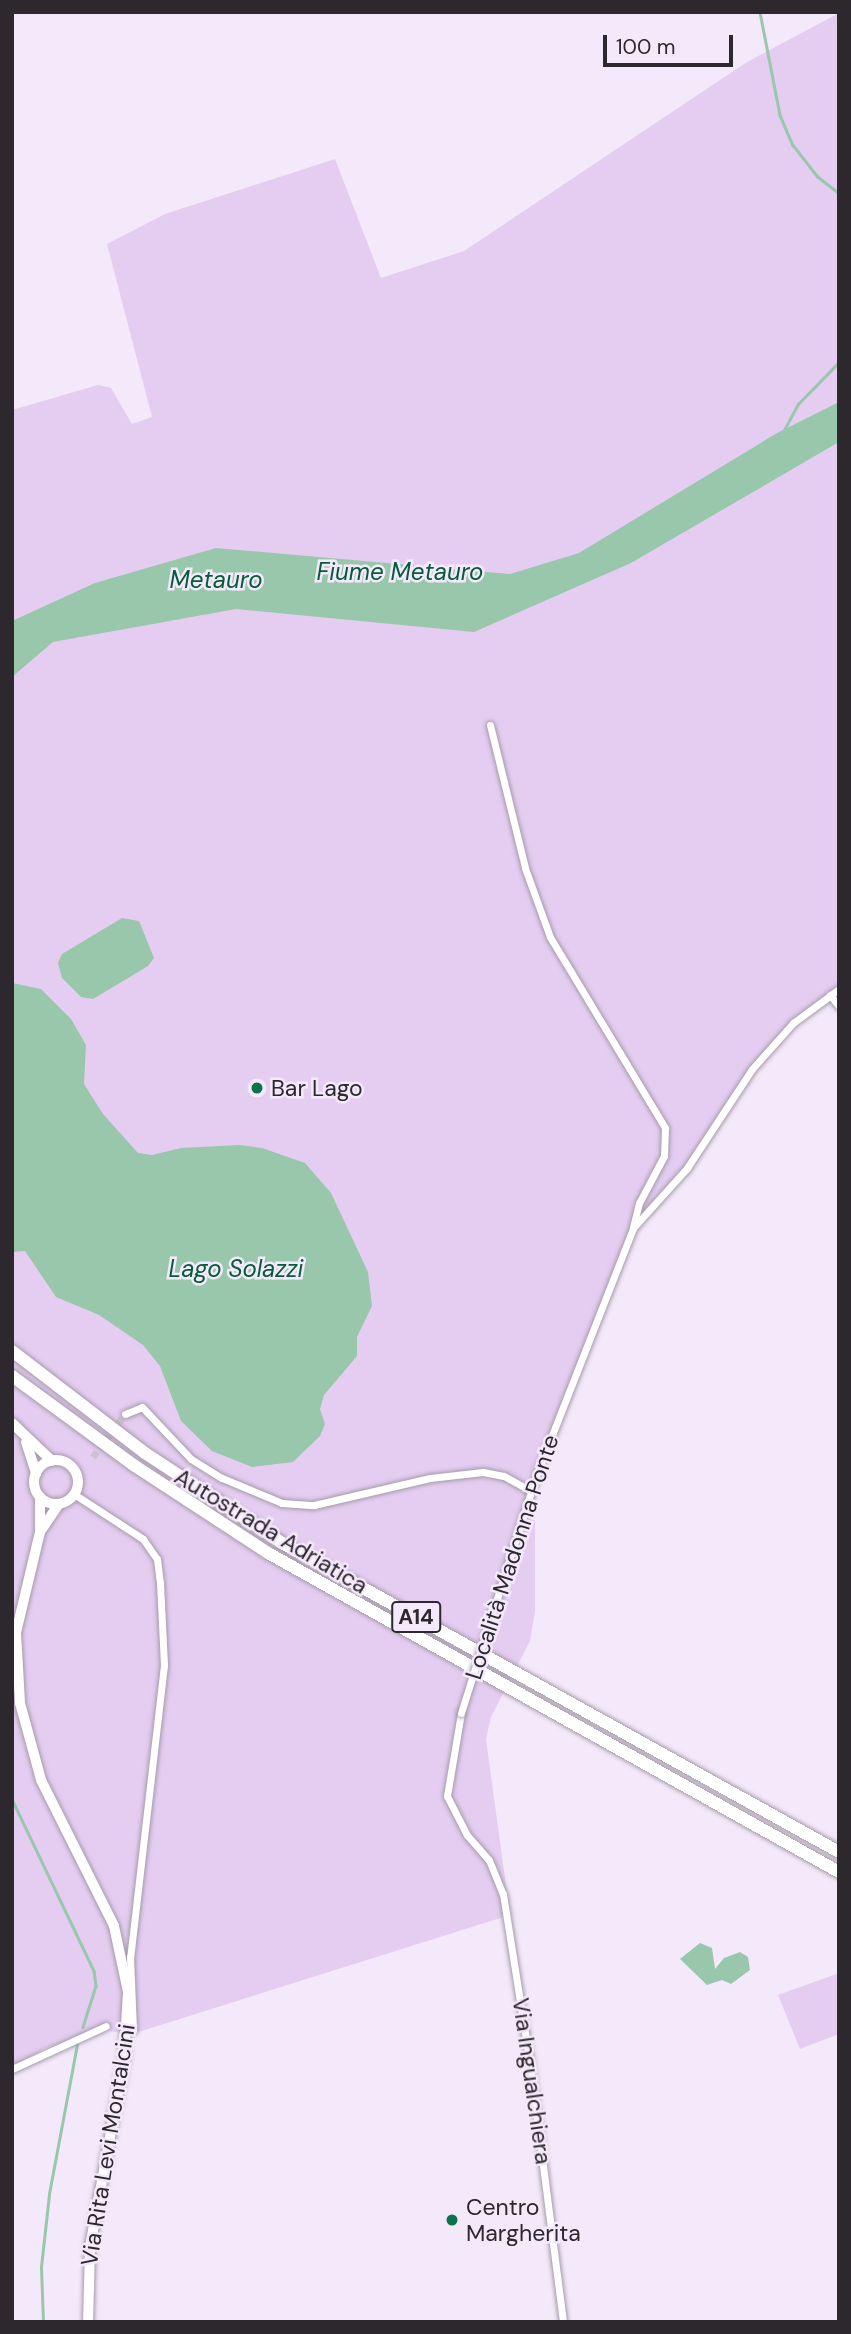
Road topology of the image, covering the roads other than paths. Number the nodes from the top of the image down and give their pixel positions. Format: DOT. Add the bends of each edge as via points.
graph roads {
  1 [pos="490,725"];
  2 [pos="839,989"];
  3 [pos="831,995"];
  4 [pos="839,1006"];
  5 [pos="634,1228"];
  6 [pos="12,1351"];
  7 [pos="12,1376"];
  8 [pos="125,1413"];
  9 [pos="12,1423"];
  10 [pos="24,1438"];
  11 [pos="52,1461"];
  12 [pos="36,1473"];
  13 [pos="531,1491"];
  14 [pos="74,1494"];
  15 [pos="40,1497"];
  16 [pos="59,1504"];
  17 [pos="40,1532"];
  18 [pos="839,1852"];
  19 [pos="839,1872"];
  20 [pos="499,1882"];
  21 [pos="106,2026"];
  22 [pos="133,2030"];
  23 [pos="12,2069"];
  24 [pos="88,2322"];
  25 [pos="563,2322"];
  1 -- 5 [label="street, Località Madonna Ponte" via="525,868 550,937 665,1128 664,1156 639,1203"];
  2 -- 3 [label="street, Località Madonna Ponte"];
  3 -- 4 [label="street"];
  3 -- 5 [label="street, Località Madonna Ponte" via="793,1023 752,1069 694,1158"];
  5 -- 13 [label="street, Località Madonna Ponte"];
  6 -- 18 [label="highway, Autostrada Adriatica / A14" via="145,1453 282,1543"];
  7 -- 19 [label="highway, Autostrada Adriatica / A14" via="135,1466 268,1553"];
  8 -- 13 [label="street" via="142,1407 191,1459 222,1478 282,1503 326,1503 430,1478 483,1472 504,1476"];
  9 -- 10 [label="main road"];
  10 -- 11 [label="main road"];
  10 -- 12 [label="main road"];
  11 -- 12 [label="main road"];
  11 -- 14 [label="main road" via="64,1462 76,1473"];
  12 -- 15 [label="main road" via="34,1488"];
  13 -- 20 [label="street, Località Madonna Ponte, bridge" via="461,1713 447,1796 452,1812"];
  14 -- 16 [label="main road"];
  14 -- 22 [label="street" via="143,1539 157,1559 160,1583 164,1665 130,1957"];
  15 -- 16 [label="main road"];
  15 -- 17 [label="main road, Via Rita Levi Montalcini"];
  16 -- 17 [label="main road, Via Rita Levi Montalcini"];
  17 -- 24 [label="main road, Via Rita Levi Montalcini" via="16,1633 16,1669 27,1742 41,1780 110,1916 128,1992 124,2060 90,2248"];
  20 -- 25 [label="street, Via Ingualchiera" via="512,1935"];
  21 -- 23 [label="street"];
}
